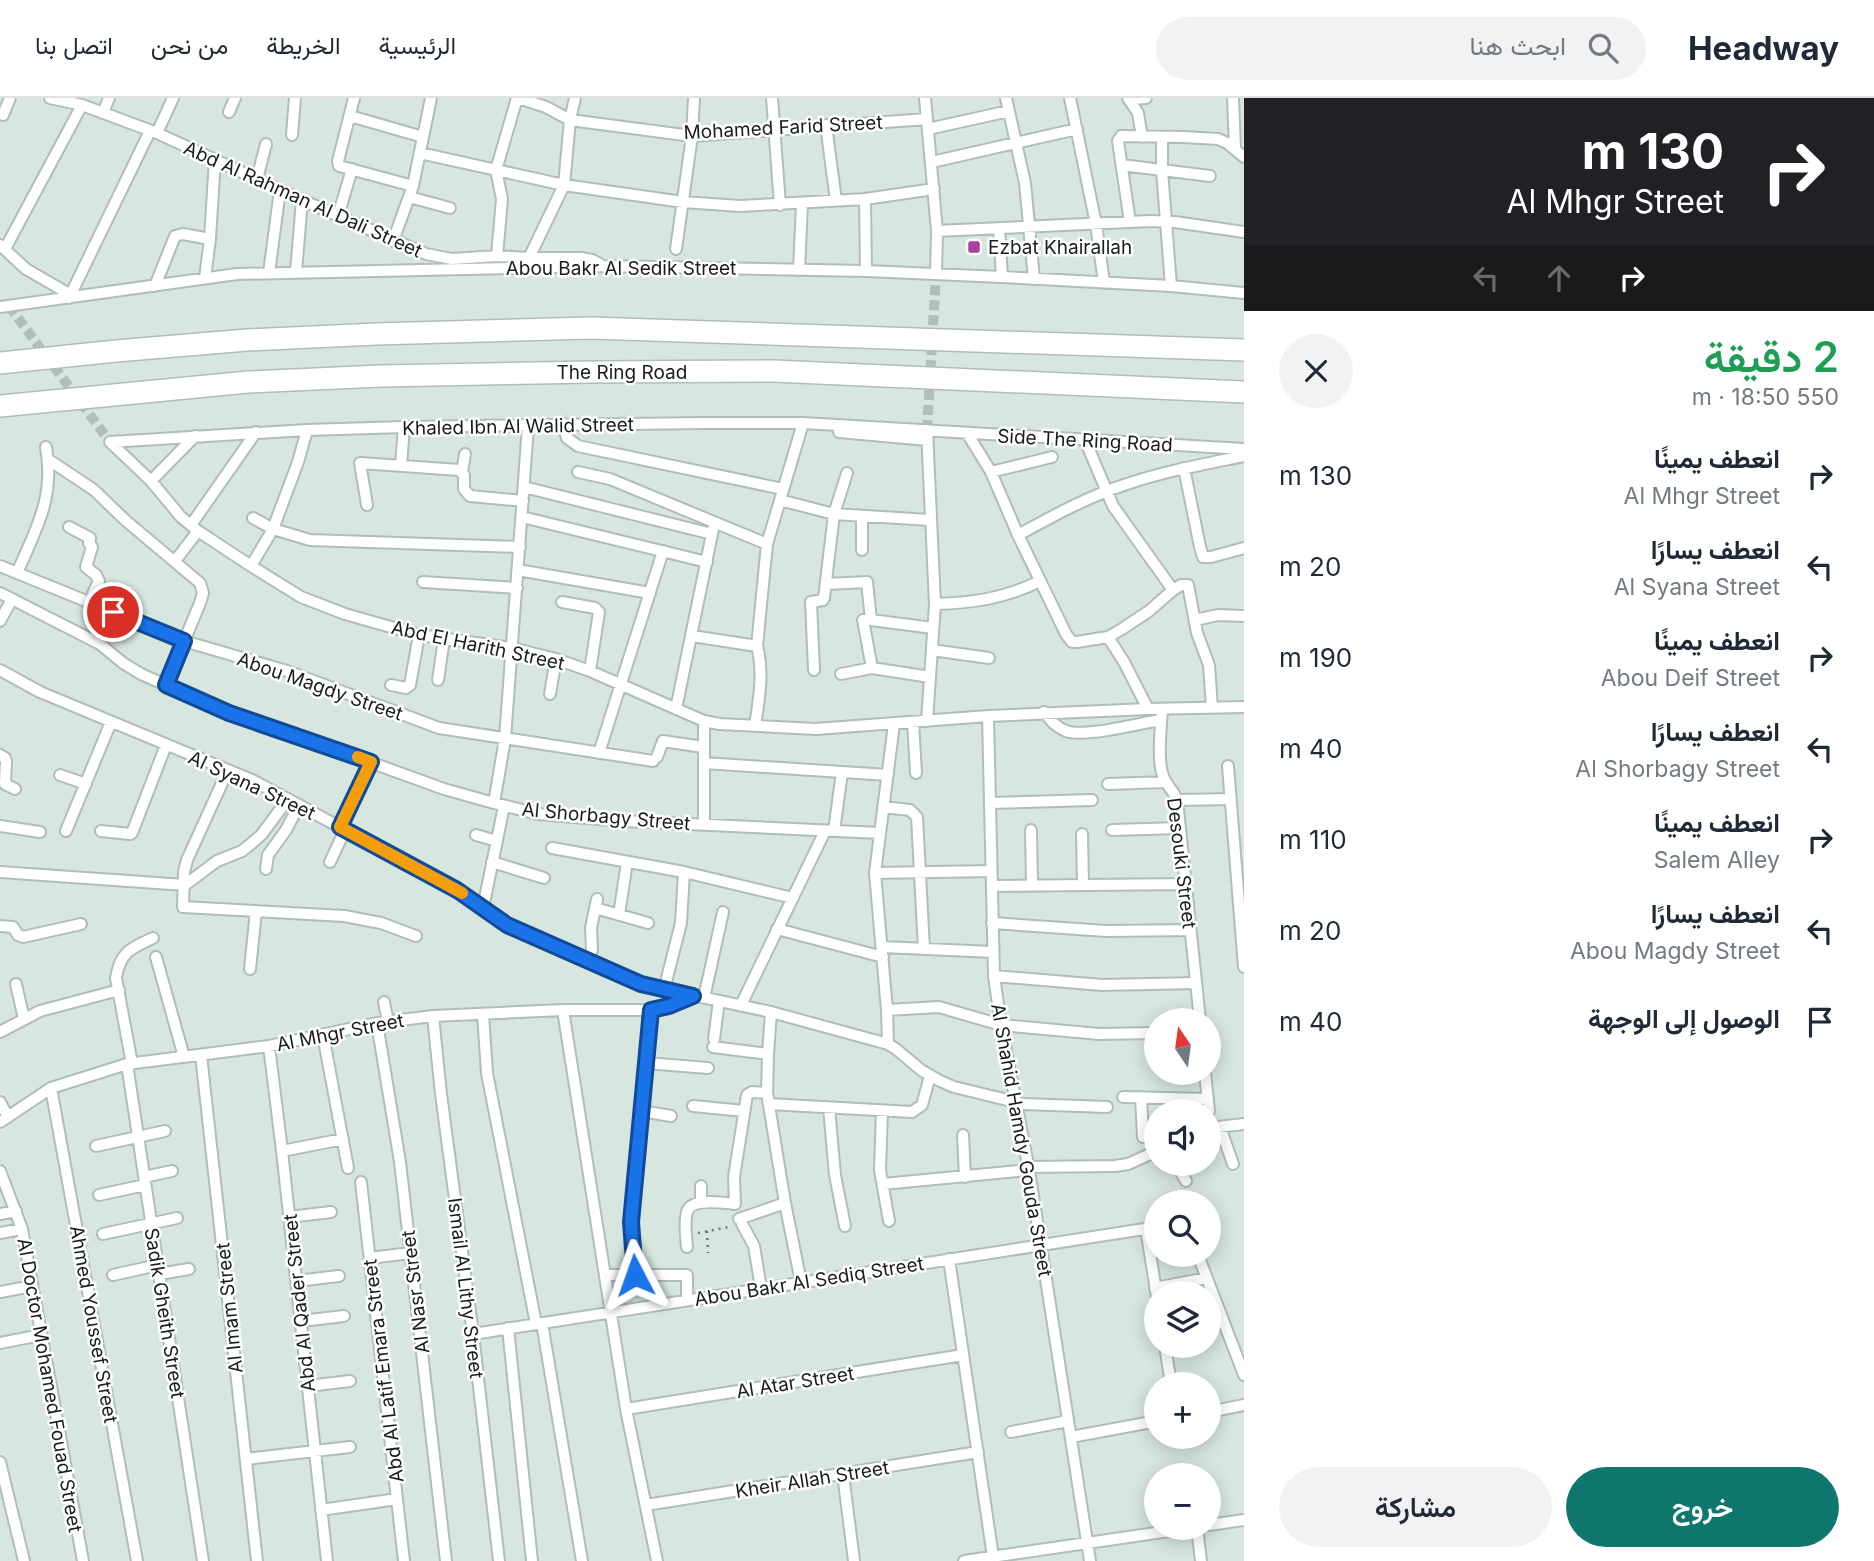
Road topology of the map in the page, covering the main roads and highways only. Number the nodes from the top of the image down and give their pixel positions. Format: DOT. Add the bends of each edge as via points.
graph roads {
  1 [pos="1244,350"];
  2 [pos="0,363"];
  3 [pos="1244,392"];
  4 [pos="0,405"];
  1 -- 2 [label="highway" via="591,328 247,340"];
  3 -- 4 [label="highway, The Ring Road" via="774,371 605,372 248,382"];
}
